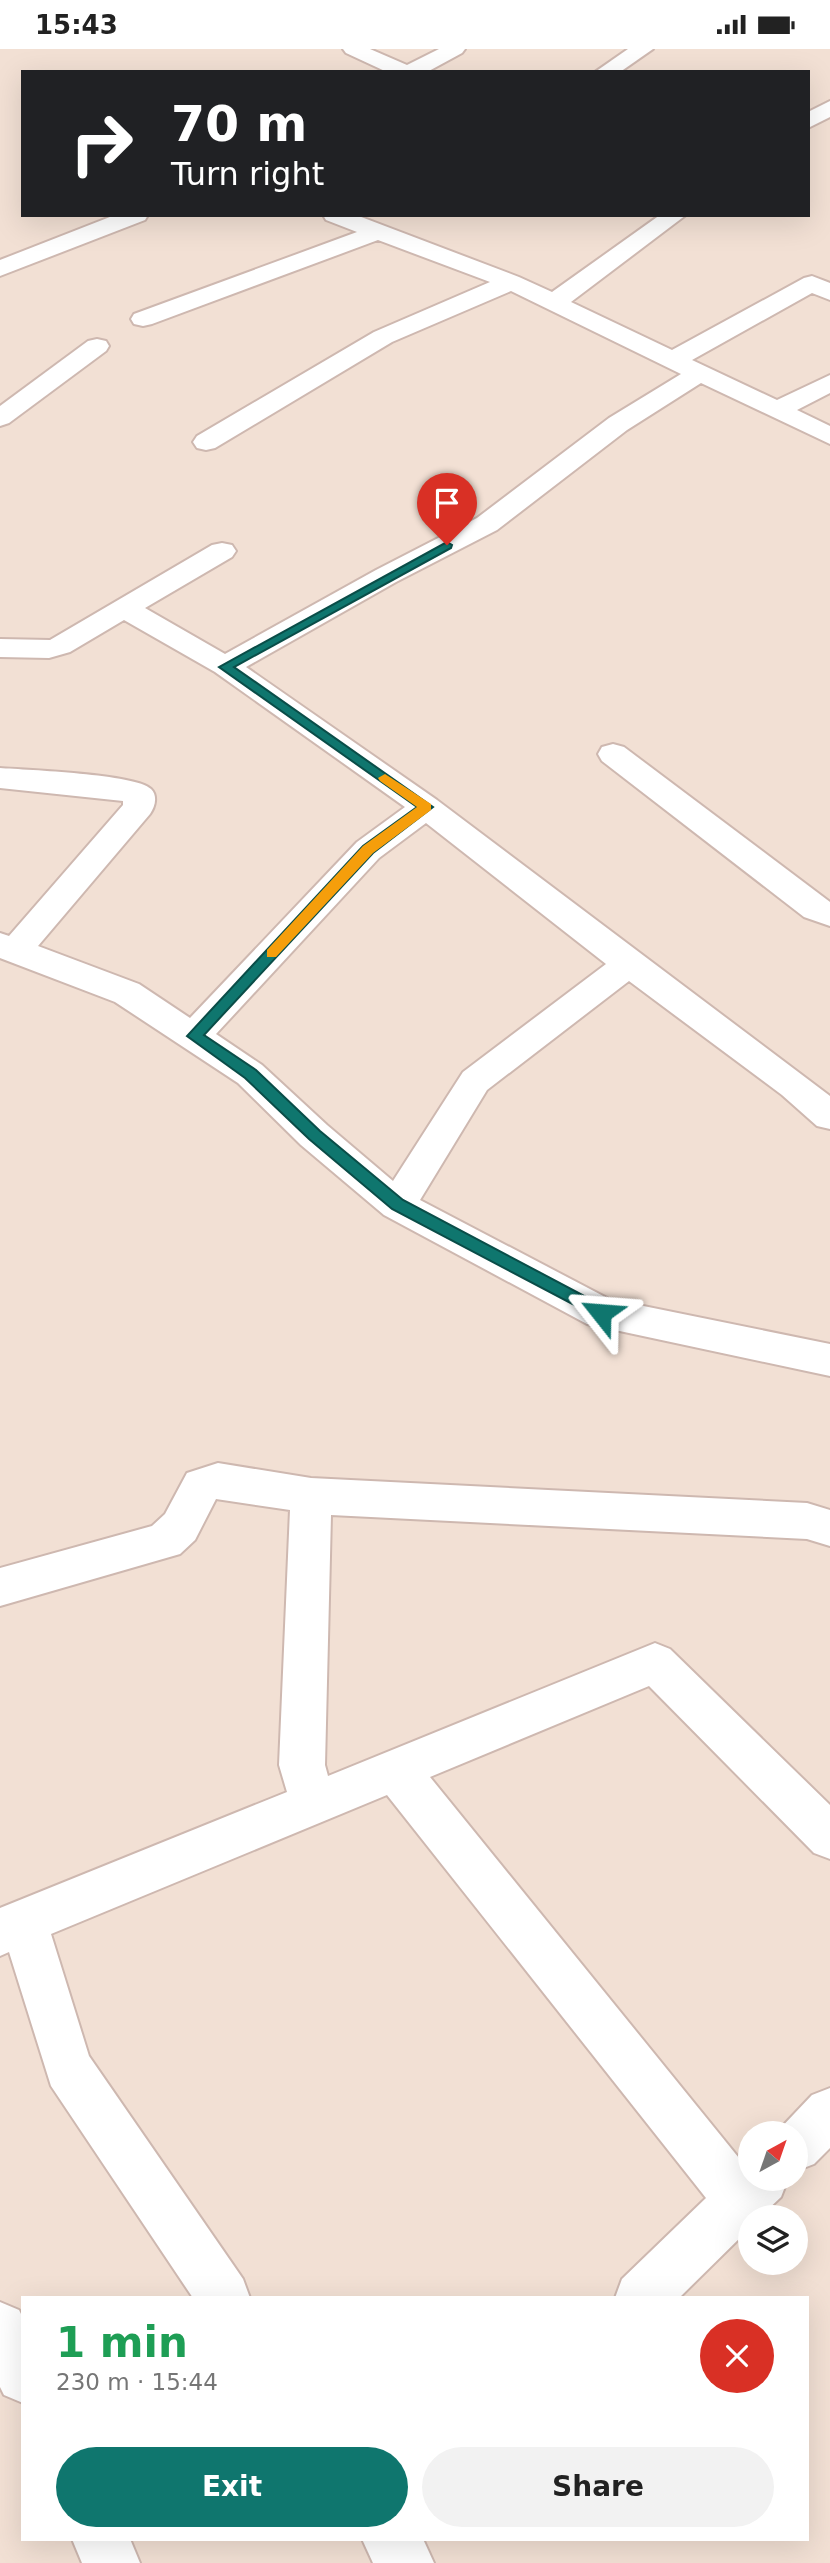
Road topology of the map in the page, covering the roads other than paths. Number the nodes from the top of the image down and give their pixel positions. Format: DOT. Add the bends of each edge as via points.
graph roads {
  1 [pos="353,49"];
  2 [pos="455,49"];
  3 [pos="643,49"];
  4 [pos="433,60"];
  5 [pos="403,70"];
  6 [pos="412,70"];
  7 [pos="459,70"];
  8 [pos="609,70"];
  9 [pos="830,107"];
  10 [pos="810,121"];
  11 [pos="132,217"];
  12 [pos="342,217"];
  13 [pos="673,217"];
  14 [pos="369,224"];
  15 [pos="0,269"];
  16 [pos="511,282"];
  17 [pos="830,293"];
  18 [pos="553,303"];
  19 [pos="143,319"];
  20 [pos="97,346"];
  21 [pos="673,360"];
  22 [pos="700,373"];
  23 [pos="830,383"];
  24 [pos="778,411"];
  25 [pos="0,418"];
  26 [pos="830,436"];
  27 [pos="206,442"];
  28 [pos="222,551"];
  29 [pos="125,609"];
  30 [pos="0,648"];
  31 [pos="225,667"];
  32 [pos="613,754"];
  33 [pos="0,778"];
  34 [pos="426,807"];
  35 [pos="830,915"];
  36 [pos="7,948"];
  37 [pos="629,964"];
  38 [pos="194,1036"];
  39 [pos="830,1117"];
  40 [pos="397,1205"];
  41 [pos="830,1360"];
  42 [pos="311,1496"];
  43 [pos="830,1528"];
  44 [pos="0,1587"];
  45 [pos="396,1769"];
  46 [pos="313,1804"];
  47 [pos="830,1837"];
  48 [pos="12,1927"];
  49 [pos="830,2113"];
  50 [pos="808,2134"];
  51 [pos="738,2173"];
  52 [pos="751,2191"];
  53 [pos="224,2296"];
  54 [pos="642,2296"];
  55 [pos="0,2329"];
  56 [pos="21,2372"];
  57 [pos="101,2541"];
  58 [pos="391,2541"];
  59 [pos="112,2563"];
  60 [pos="406,2563"];
  1 -- 5 [label="street"];
  2 -- 4 [label="street"];
  3 -- 8 [label="street"];
  4 -- 6 [label="street"];
  4 -- 7 [label="street"];
  9 -- 10 [label="street"];
  11 -- 15 [label="street"];
  12 -- 14 [label="street"];
  13 -- 18 [label="street"];
  14 -- 16 [label="street"];
  14 -- 19 [label="street"];
  16 -- 18 [label="street"];
  16 -- 27 [label="street" via="383,337"];
  17 -- 21 [label="street" via="812,283"];
  18 -- 21 [label="street"];
  20 -- 25 [label="street"];
  21 -- 22 [label="street"];
  22 -- 24 [label="street"];
  22 -- 31 [label="street" via="618,424 487,524"];
  23 -- 24 [label="street"];
  24 -- 26 [label="street"];
  28 -- 29 [label="street"];
  29 -- 30 [label="street" via="61,646"];
  29 -- 31 [label="street"];
  31 -- 34 [label="street"];
  32 -- 35 [label="street" via="816,909"];
  33 -- 36 [label="street" via="123,789 139,795 139,807"];
  34 -- 37 [label="street"];
  34 -- 38 [label="street" via="368,850"];
  36 -- 38 [label="street" via="127,993"];
  37 -- 39 [label="street"];
  37 -- 40 [label="street" via="475,1080"];
  38 -- 40 [label="street" via="250,1074"];
  40 -- 41 [label="street" via="601,1313"];
  42 -- 43 [label="street" via="807,1521"];
  42 -- 44 [label="street" via="218,1481 202,1486 180,1527 165,1541"];
  42 -- 46 [label="street" via="302,1765"];
  45 -- 46 [label="street"];
  45 -- 47 [label="street" via="655,1663"];
  45 -- 51 [label="street"];
  46 -- 48 [label="street"];
  48 -- 53 [label="street" via="68,2069"];
  49 -- 50 [label="street"];
  52 -- 54 [label="street"];
  55 -- 56 [label="street"];
  57 -- 59 [label="street"];
  58 -- 60 [label="street"];
}
